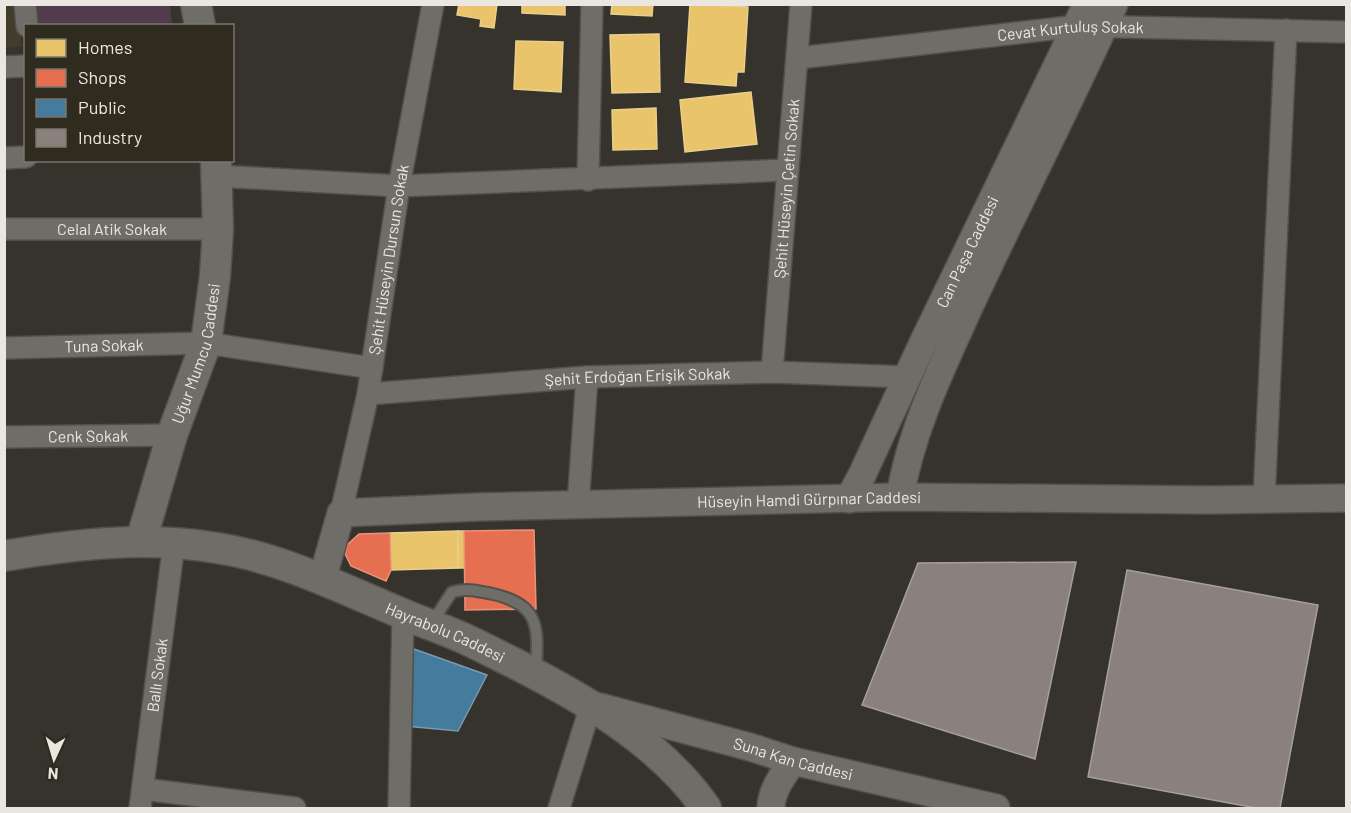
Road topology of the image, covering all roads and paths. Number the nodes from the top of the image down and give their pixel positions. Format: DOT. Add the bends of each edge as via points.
graph roads {
  1 [pos="25,4"];
  2 [pos="196,4"];
  3 [pos="433,4"];
  4 [pos="592,4"];
  5 [pos="801,4"];
  6 [pos="1082,15"];
  7 [pos="1109,15"];
  8 [pos="27,24"];
  9 [pos="200,24"];
  10 [pos="1286,30"];
  11 [pos="1347,32"];
  12 [pos="798,58"];
  13 [pos="24,66"];
  14 [pos="4,67"];
  15 [pos="24,157"];
  16 [pos="4,158"];
  17 [pos="217,168"];
  18 [pos="787,170"];
  19 [pos="588,180"];
  20 [pos="399,186"];
  21 [pos="4,229"];
  22 [pos="218,229"];
  23 [pos="206,343"];
  24 [pos="4,348"];
  25 [pos="372,368"];
  26 [pos="772,372"];
  27 [pos="587,376"];
  28 [pos="908,377"];
  29 [pos="368,394"];
  30 [pos="172,435"];
  31 [pos="4,437"];
  32 [pos="900,497"];
  33 [pos="1347,498"];
  34 [pos="849,499"];
  35 [pos="1264,499"];
  36 [pos="578,505"];
  37 [pos="341,513"];
  38 [pos="141,541"];
  39 [pos="174,543"];
  40 [pos="4,556"];
  41 [pos="322,580"];
  42 [pos="403,614"];
  43 [pos="431,625"];
  44 [pos="536,674"];
  45 [pos="591,705"];
  46 [pos="793,760"];
  47 [pos="141,799"];
  48 [pos="290,808"];
  49 [pos="399,808"];
  50 [pos="559,808"];
  51 [pos="706,808"];
  52 [pos="771,808"];
  53 [pos="996,808"];
  1 -- 8 [label="street"];
  2 -- 9 [label="main road"];
  3 -- 20 [label="street, Şehit Hüseyin Dursun Sokak"];
  4 -- 19 [label="street"];
  5 -- 12 [label="street, Şehit Hüseyin Çetin Sokak"];
  6 -- 7 [label="street, Cevat Kurtuluş Sokak"];
  6 -- 12 [label="street, Cevat Kurtuluş Sokak"];
  6 -- 28 [label="street, Can Paşa Caddesi"];
  7 -- 10 [label="street, Cevat Kurtuluş Sokak"];
  7 -- 32 [label="street, Can Paşa Caddesi" via="952,345 912,444"];
  10 -- 11 [label="street, Cevat Kurtuluş Sokak"];
  10 -- 35 [label="street"];
  12 -- 18 [label="street, Şehit Hüseyin Çetin Sokak"];
  13 -- 14 [label="street"];
  15 -- 16 [label="street"];
  17 -- 20 [label="street"];
  17 -- 22 [label="main road, Uğur Mumcu Caddesi"];
  18 -- 19 [label="street"];
  18 -- 26 [label="street, Şehit Hüseyin Çetin Sokak"];
  19 -- 20 [label="street"];
  20 -- 25 [label="street, Şehit Hüseyin Dursun Sokak"];
  21 -- 22 [label="street, Celal Atik Sokak"];
  22 -- 23 [label="main road, Uğur Mumcu Caddesi"];
  23 -- 24 [label="street, Tuna Sokak"];
  23 -- 25 [label="street"];
  23 -- 30 [label="main road, Uğur Mumcu Caddesi"];
  25 -- 29 [label="street, Şehit Hüseyin Dursun Sokak"];
  26 -- 27 [label="street, Şehit Erdoğan Erişik Sokak"];
  26 -- 28 [label="street, Şehit Erdoğan Erişik Sokak"];
  27 -- 29 [label="street, Şehit Erdoğan Erişik Sokak"];
  27 -- 36 [label="street"];
  28 -- 34 [label="street, Can Paşa Caddesi"];
  29 -- 37 [label="street, Şehit Hüseyin Dursun Sokak"];
  30 -- 31 [label="street, Cenk Sokak"];
  30 -- 38 [label="main road, Uğur Mumcu Caddesi"];
  32 -- 34 [label="street, Hüseyin Hamdi Gürpınar Caddesi"];
  32 -- 35 [label="street, Hüseyin Hamdi Gürpınar Caddesi"];
  33 -- 35 [label="street, Hüseyin Hamdi Gürpınar Caddesi"];
  34 -- 36 [label="street, Hüseyin Hamdi Gürpınar Caddesi"];
  36 -- 37 [label="street, Hüseyin Hamdi Gürpınar Caddesi"];
  37 -- 41 [label="street"];
  38 -- 39 [label="main road, Hayrabolu Caddesi"];
  38 -- 40 [label="main road, Hayrabolu Caddesi" via="83,544"];
  39 -- 41 [label="main road, Hayrabolu Caddesi" via="249,555"];
  39 -- 47 [label="street, Ballı Sokak"];
  41 -- 42 [label="main road, Hayrabolu Caddesi"];
  42 -- 43 [label="main road, Hayrabolu Caddesi"];
  42 -- 49 [label="street"];
  43 -- 44 [label="main road, Hayrabolu Caddesi"];
  43 -- 44 [label="lane" via="452,592 466,589 513,598 531,613 538,637"];
  44 -- 45 [label="main road, Hayrabolu Caddesi"];
  45 -- 46 [label="street, Suna Kan Caddesi"];
  45 -- 50 [label="street"];
  45 -- 51 [label="main road, Hayrabolu Caddesi" via="639,739"];
  46 -- 52 [label="street" via="779,781"];
  46 -- 53 [label="street, Suna Kan Caddesi"];
  47 -- 48 [label="street"];
}
